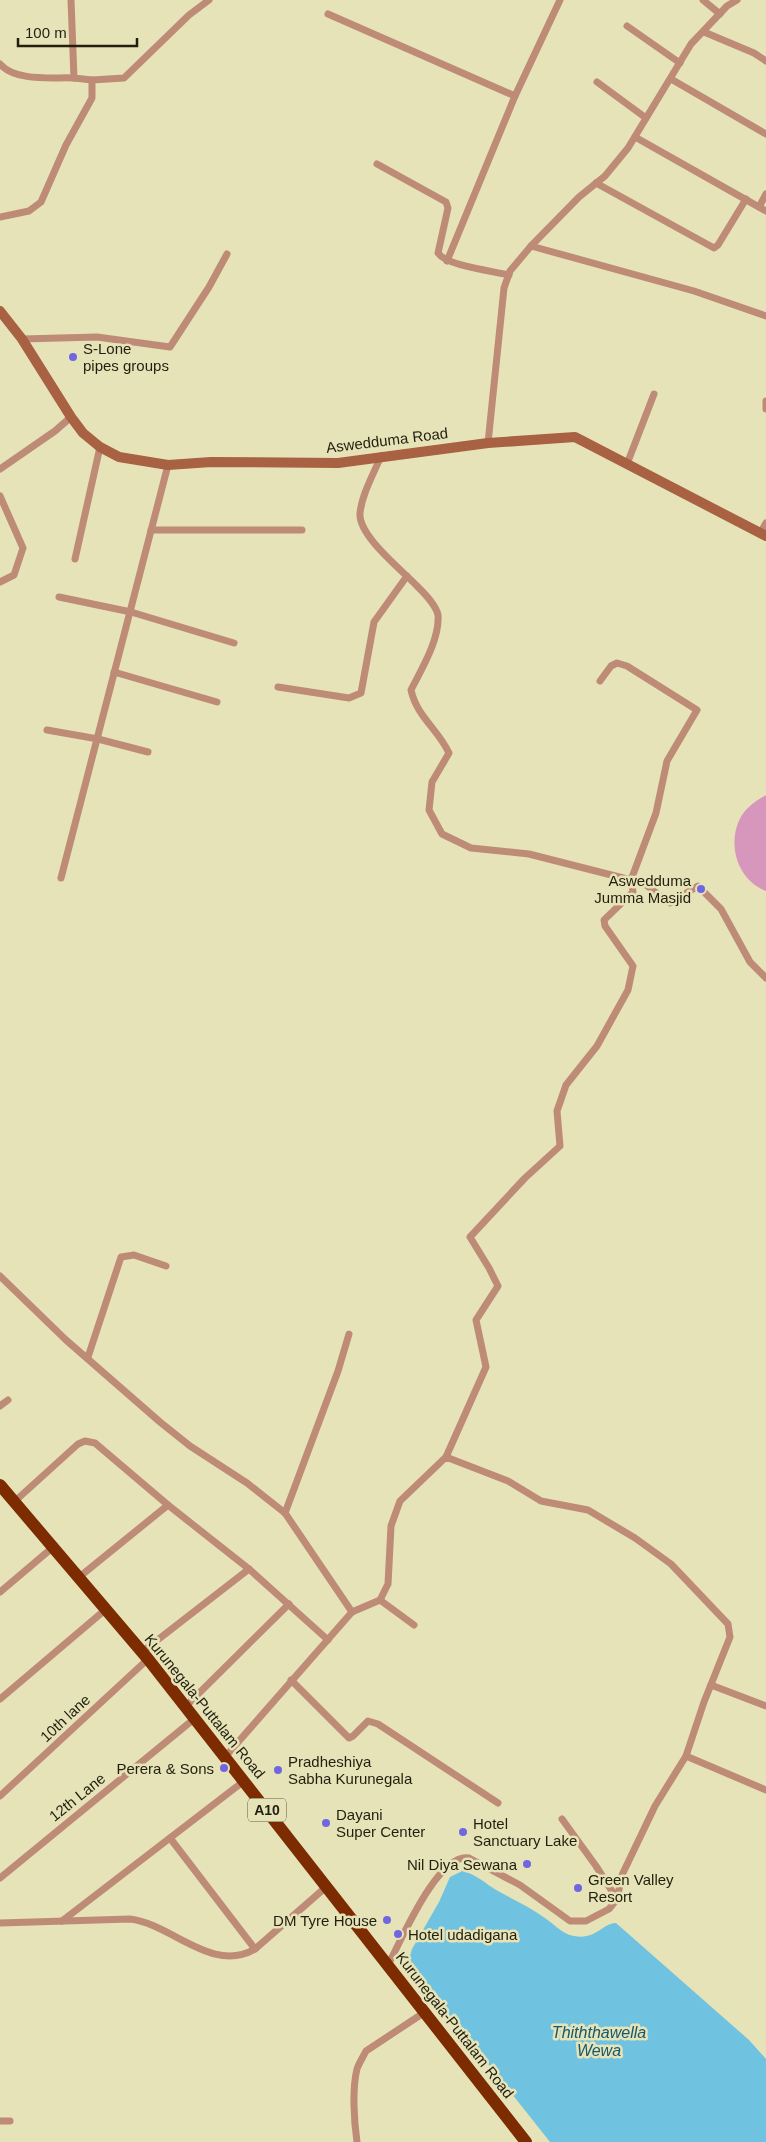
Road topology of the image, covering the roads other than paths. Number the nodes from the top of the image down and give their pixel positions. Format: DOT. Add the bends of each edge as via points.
graph roads {
  1 [pos="71,0"];
  2 [pos="209,0"];
  3 [pos="560,0"];
  4 [pos="703,0"];
  5 [pos="737,0"];
  6 [pos="328,14"];
  7 [pos="720,14"];
  8 [pos="628,26"];
  9 [pos="704,32"];
  10 [pos="766,61"];
  11 [pos="680,63"];
  12 [pos="0,64"];
  13 [pos="74,78"];
  14 [pos="670,79"];
  15 [pos="92,80"];
  16 [pos="597,82"];
  17 [pos="515,96"];
  18 [pos="646,118"];
  19 [pos="766,134"];
  20 [pos="635,136"];
  21 [pos="377,164"];
  22 [pos="596,183"];
  23 [pos="766,194"];
  24 [pos="746,199"];
  25 [pos="759,206"];
  26 [pos="766,211"];
  27 [pos="0,217"];
  28 [pos="531,246"];
  29 [pos="227,254"];
  30 [pos="447,260"];
  31 [pos="508,275"];
  32 [pos="0,312"];
  33 [pos="766,316"];
  34 [pos="22,339"];
  35 [pos="654,394"];
  36 [pos="766,401"];
  37 [pos="766,409"];
  38 [pos="71,417"];
  39 [pos="488,443"];
  40 [pos="100,447"];
  41 [pos="382,456"];
  42 [pos="627,464"];
  43 [pos="168,465"];
  44 [pos="0,469"];
  45 [pos="0,496"];
  46 [pos="766,523"];
  47 [pos="152,530"];
  48 [pos="302,530"];
  49 [pos="764,533"];
  50 [pos="75,559"];
  51 [pos="407,576"];
  52 [pos="0,582"];
  53 [pos="59,598"];
  54 [pos="131,612"];
  55 [pos="234,643"];
  56 [pos="114,672"];
  57 [pos="600,682"];
  58 [pos="278,687"];
  59 [pos="217,702"];
  60 [pos="48,730"];
  61 [pos="98,739"];
  62 [pos="148,752"];
  63 [pos="61,878"];
  64 [pos="631,880"];
  65 [pos="766,978"];
  66 [pos="166,1266"];
  67 [pos="0,1276"];
  68 [pos="349,1334"];
  69 [pos="88,1357"];
  70 [pos="8,1400"];
  71 [pos="0,1406"];
  72 [pos="446,1456"];
  73 [pos="0,1485"];
  74 [pos="14,1502"];
  75 [pos="168,1505"];
  76 [pos="285,1513"];
  77 [pos="52,1548"];
  78 [pos="249,1569"];
  79 [pos="78,1578"];
  80 [pos="0,1592"];
  81 [pos="380,1600"];
  82 [pos="289,1604"];
  83 [pos="104,1610"];
  84 [pos="352,1612"];
  85 [pos="414,1625"];
  86 [pos="328,1640"];
  87 [pos="145,1656"];
  88 [pos="291,1680"];
  89 [pos="711,1685"];
  90 [pos="0,1699"];
  91 [pos="766,1706"];
  92 [pos="185,1707"];
  93 [pos="194,1718"];
  94 [pos="686,1756"];
  95 [pos="226,1757"];
  96 [pos="244,1780"];
  97 [pos="766,1790"];
  98 [pos="0,1796"];
  99 [pos="498,1802"];
  100 [pos="562,1819"];
  101 [pos="170,1838"];
  102 [pos="0,1878"];
  103 [pos="326,1887"];
  104 [pos="617,1899"];
  105 [pos="62,1921"];
  106 [pos="0,1922"];
  107 [pos="255,1949"];
  108 [pos="388,1965"];
  109 [pos="425,2012"];
  110 [pos="0,2122"];
  111 [pos="10,2122"];
  112 [pos="356,2142"];
  113 [pos="526,2142"];
  1 -- 13 [label="street"];
  2 -- 15 [label="street" via="124,78"];
  3 -- 17 [label="street"];
  4 -- 7 [label="street"];
  5 -- 7 [label="street"];
  6 -- 17 [label="street"];
  7 -- 9 [label="street"];
  8 -- 11 [label="street"];
  9 -- 10 [label="street"];
  9 -- 11 [label="street" via="691,44"];
  11 -- 14 [label="street"];
  12 -- 13 [label="street" via="25,76"];
  13 -- 15 [label="street"];
  14 -- 18 [label="street"];
  14 -- 19 [label="street"];
  15 -- 27 [label="street" via="92,98 66,145 41,202 23,213"];
  16 -- 18 [label="street"];
  17 -- 30 [label="street"];
  18 -- 20 [label="street"];
  20 -- 22 [label="street"];
  20 -- 24 [label="street"];
  21 -- 30 [label="street" via="446,202 448,208 438,253"];
  22 -- 24 [label="street" via="714,248"];
  22 -- 28 [label="street"];
  23 -- 25 [label="street"];
  24 -- 25 [label="street"];
  25 -- 26 [label="street"];
  28 -- 31 [label="street"];
  28 -- 33 [label="street" via="694,291"];
  29 -- 34 [label="street" via="170,347 96,337"];
  30 -- 31 [label="street"];
  31 -- 39 [label="street"];
  32 -- 34 [label="street, Aswedduma Road"];
  34 -- 38 [label="street, Aswedduma Road"];
  35 -- 42 [label="street"];
  36 -- 37 [label="street"];
  38 -- 40 [label="street, Aswedduma Road"];
  38 -- 44 [label="street"];
  39 -- 41 [label="street, Aswedduma Road"];
  39 -- 42 [label="street, Aswedduma Road" via="575,437"];
  40 -- 43 [label="street, Aswedduma Road" via="120,457"];
  40 -- 50 [label="street"];
  41 -- 43 [label="street, Aswedduma Road" via="338,463"];
  41 -- 51 [label="street" via="360,513 362,526 374,544"];
  42 -- 49 [label="street, Aswedduma Road"];
  43 -- 47 [label="street"];
  45 -- 52 [label="street" via="23,548 22,559 14,575"];
  46 -- 49 [label="street"];
  47 -- 48 [label="street"];
  47 -- 54 [label="street"];
  51 -- 58 [label="street" via="374,622 361,693 349,698"];
  51 -- 64 [label="street" via="428,597 438,615 433,644 410,690 414,706 449,753 432,782 429,810 442,834 471,848 529,854"];
  53 -- 54 [label="street"];
  54 -- 55 [label="street"];
  54 -- 56 [label="street"];
  56 -- 59 [label="street"];
  56 -- 61 [label="street"];
  57 -- 64 [label="street" via="617,663 697,710 667,761 656,813"];
  60 -- 61 [label="street"];
  61 -- 62 [label="street"];
  61 -- 63 [label="street"];
  64 -- 65 [label="street" via="646,884 670,903 698,886 721,909 750,962"];
  64 -- 72 [label="street" via="633,892 604,920 632,966 628,990 597,1046 566,1086 557,1110 560,1146 470,1237 498,1286 476,1320 486,1367"];
  66 -- 69 [label="street" via="134,1255 121,1257"];
  67 -- 69 [label="street"];
  68 -- 76 [label="street"];
  69 -- 76 [label="street" via="182,1440 247,1483"];
  70 -- 71 [label="street"];
  72 -- 81 [label="street" via="400,1501 391,1526 388,1584"];
  72 -- 89 [label="street" via="508,1481 541,1501 588,1510 671,1564 728,1624 730,1637"];
  73 -- 74 [label="highway, Kurunegala-Puttalam Road / A10"];
  74 -- 75 [label="street" via="85,1441 95,1443"];
  74 -- 77 [label="highway, Kurunegala-Puttalam Road / A10"];
  75 -- 78 [label="street"];
  75 -- 79 [label="street"];
  76 -- 84 [label="street"];
  77 -- 79 [label="highway, Kurunegala-Puttalam Road / A10"];
  77 -- 80 [label="street"];
  78 -- 82 [label="street"];
  78 -- 87 [label="street, 10th lane"];
  79 -- 83 [label="highway, Kurunegala-Puttalam Road / A10"];
  81 -- 84 [label="street"];
  81 -- 85 [label="street"];
  82 -- 86 [label="street"];
  82 -- 92 [label="street"];
  83 -- 87 [label="highway, Kurunegala-Puttalam Road / A10"];
  83 -- 90 [label="street"];
  84 -- 86 [label="street"];
  86 -- 88 [label="street"];
  87 -- 92 [label="highway, Kurunegala-Puttalam Road / A10"];
  87 -- 98 [label="street, 10th lane"];
  88 -- 95 [label="street"];
  88 -- 99 [label="street" via="349,1738 368,1721 378,1724"];
  89 -- 91 [label="street"];
  89 -- 94 [label="street"];
  92 -- 93 [label="highway, Kurunegala-Puttalam Road / A10"];
  93 -- 95 [label="highway, Kurunegala-Puttalam Road / A10"];
  93 -- 102 [label="street, 12th Lane"];
  94 -- 97 [label="street"];
  94 -- 104 [label="street" via="651,1814 622,1875"];
  95 -- 96 [label="highway, Kurunegala-Puttalam Road / A10"];
  96 -- 101 [label="street"];
  96 -- 103 [label="highway, Kurunegala-Puttalam Road / A10"];
  100 -- 104 [label="street"];
  101 -- 105 [label="street"];
  101 -- 107 [label="street"];
  103 -- 107 [label="street"];
  103 -- 108 [label="highway, Kurunegala-Puttalam Road / A10"];
  104 -- 108 [label="street" via="609,1909 590,1920 570,1921 520,1885 469,1858 460,1858 435,1879"];
  105 -- 106 [label="street"];
  105 -- 107 [label="street" via="144,1920 210,1953 234,1956"];
  108 -- 109 [label="highway, Kurunegala-Puttalam Road / A10"];
  109 -- 112 [label="street" via="366,2051 357,2069"];
  109 -- 113 [label="highway, Kurunegala-Puttalam Road / A10"];
  110 -- 111 [label="street"];
}
